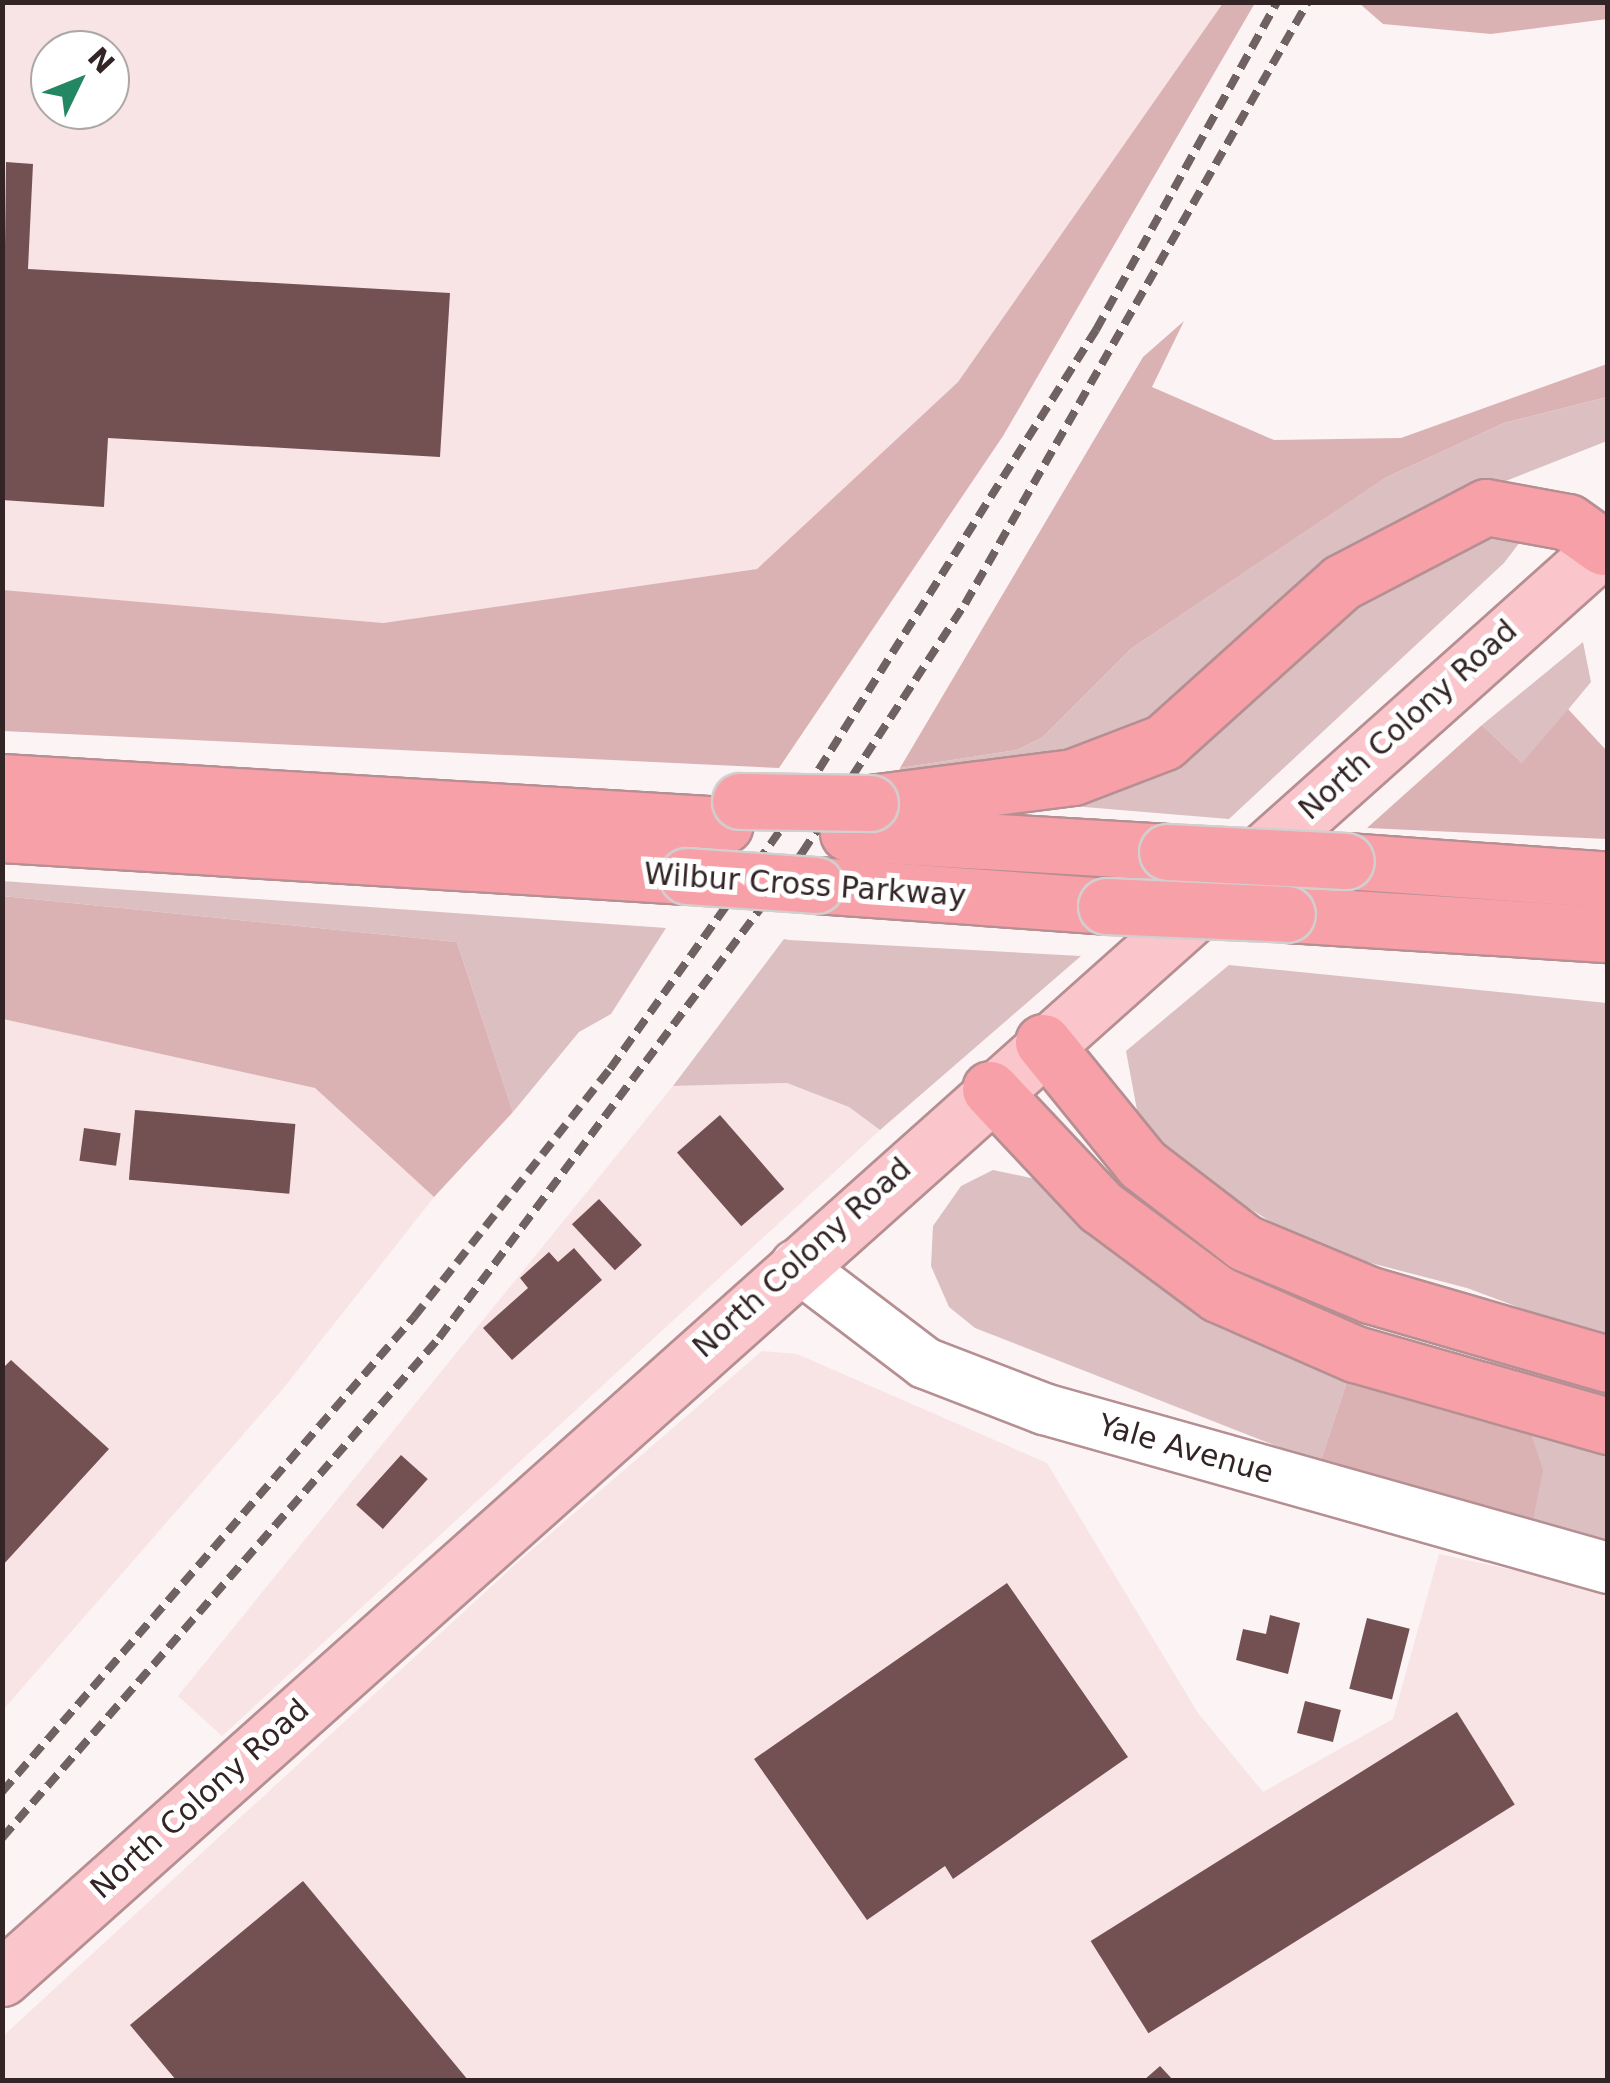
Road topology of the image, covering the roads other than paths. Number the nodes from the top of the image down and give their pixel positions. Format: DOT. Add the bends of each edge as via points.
graph roads {
  1 [pos="1605,545"];
  2 [pos="2,782"];
  3 [pos="859,818"];
  4 [pos="2,834"];
  5 [pos="1608,880"];
  6 [pos="1362,919"];
  7 [pos="1608,934"];
  8 [pos="1608,970"];
  9 [pos="1043,1042"];
  10 [pos="990,1089"];
  11 [pos="796,1265"];
  12 [pos="1608,1364"];
  13 [pos="1608,1426"];
  14 [pos="1608,1568"];
  15 [pos="2,1978"];
  1 -- 3 [label="highway" via="1568,522 1486,507 1342,582 1150,748 1017,789"];
  1 -- 9 [label="main road, North Colony Road"];
  2 -- 3 [label="highway, bridge" via="390,806"];
  3 -- 5 [label="highway, Wilbur Cross Parkway, bridge" via="1167,852"];
  4 -- 6 [label="highway, Wilbur Cross Parkway, bridge"];
  6 -- 7 [label="highway, Wilbur Cross Parkway"];
  6 -- 8 [label="highway"];
  9 -- 10 [label="main road, North Colony Road"];
  9 -- 12 [label="highway" via="1142,1164 1245,1243 1370,1295"];
  10 -- 11 [label="main road, North Colony Road"];
  10 -- 13 [label="highway" via="1101,1206 1218,1294 1355,1354"];
  11 -- 14 [label="street, Yale Avenue" via="926,1362 1044,1409"];
  11 -- 15 [label="main road, North Colony Road"];
}
